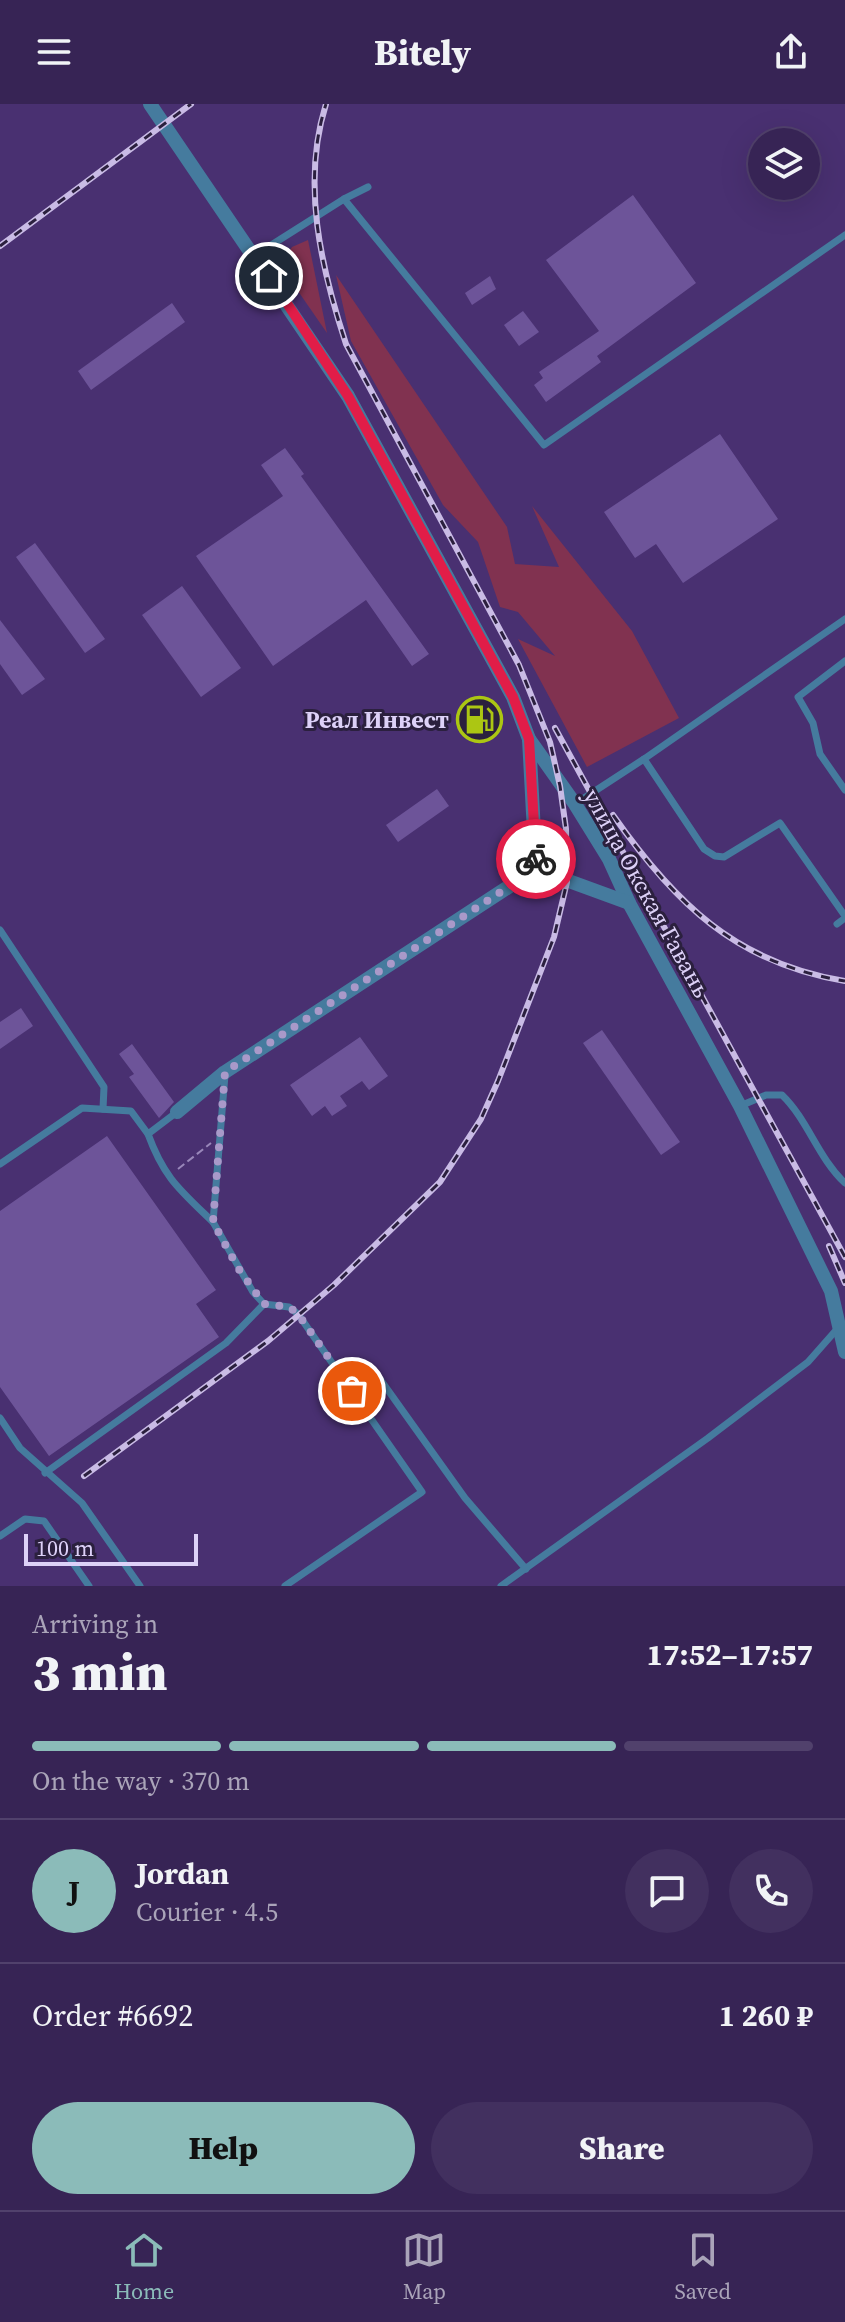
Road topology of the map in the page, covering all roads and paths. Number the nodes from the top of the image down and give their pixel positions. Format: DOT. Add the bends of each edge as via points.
graph roads {
  1 [pos="150,104"];
  2 [pos="368,187"];
  3 [pos="344,199"];
  4 [pos="845,235"];
  5 [pos="254,256"];
  6 [pos="845,619"];
  7 [pos="845,661"];
  8 [pos="529,739"];
  9 [pos="644,759"];
  10 [pos="845,790"];
  11 [pos="575,804"];
  12 [pos="536,869"];
  13 [pos="629,903"];
  14 [pos="845,917"];
  15 [pos="837,924"];
  16 [pos="0,930"];
  17 [pos="225,1072"];
  18 [pos="740,1106"];
  19 [pos="103,1109"];
  20 [pos="177,1112"];
  21 [pos="148,1134"];
  22 [pos="219,1137"];
  23 [pos="0,1164"];
  24 [pos="168,1177"];
  25 [pos="845,1183"];
  26 [pos="213,1222"];
  27 [pos="264,1304"];
  28 [pos="838,1328"];
  29 [pos="845,1352"];
  30 [pos="380,1379"];
  31 [pos="0,1418"];
  32 [pos="45,1473"];
  33 [pos="0,1536"];
  34 [pos="526,1569"];
  35 [pos="89,1586"];
  36 [pos="140,1586"];
  37 [pos="285,1586"];
  38 [pos="501,1586"];
  1 -- 5 [label="street, улица Окская Гавань"];
  2 -- 3 [label="lane"];
  3 -- 4 [label="lane" via="544,445"];
  3 -- 5 [label="lane"];
  5 -- 8 [label="street, улица Окская Гавань" via="348,396 513,697"];
  6 -- 9 [label="lane"];
  7 -- 10 [label="lane" via="798,697 813,723 820,754"];
  8 -- 11 [label="street, улица Окская Гавань"];
  8 -- 12 [label="street"];
  9 -- 11 [label="lane"];
  9 -- 14 [label="lane" via="704,849 715,856 724,857 780,823"];
  11 -- 13 [label="street, улица Окская Гавань"];
  12 -- 13 [label="street"];
  12 -- 17 [label="street"];
  13 -- 18 [label="street, улица Окская Гавань"];
  14 -- 15 [label="lane"];
  16 -- 19 [label="lane" via="104,1087"];
  17 -- 20 [label="street"];
  17 -- 22 [label="lane"];
  18 -- 25 [label="lane" via="766,1095 782,1095"];
  18 -- 28 [label="street, улица Окская Гавань" via="831,1291"];
  19 -- 21 [label="lane" via="131,1111"];
  19 -- 23 [label="lane" via="82,1108"];
  20 -- 21 [label="lane"];
  21 -- 24 [label="lane"];
  22 -- 24 [label="path"];
  22 -- 26 [label="lane"];
  24 -- 26 [label="lane"];
  26 -- 27 [label="lane"];
  27 -- 32 [label="lane" via="226,1343"];
  27 -- 37 [label="lane" via="289,1307 298,1314 422,1492"];
  28 -- 29 [label="street, улица Окская Гавань"];
  28 -- 34 [label="lane" via="808,1362"];
  30 -- 34 [label="lane" via="465,1498"];
  31 -- 32 [label="lane"];
  32 -- 36 [label="lane" via="82,1503"];
  33 -- 35 [label="lane" via="25,1519 44,1521"];
  34 -- 38 [label="lane"];
}
